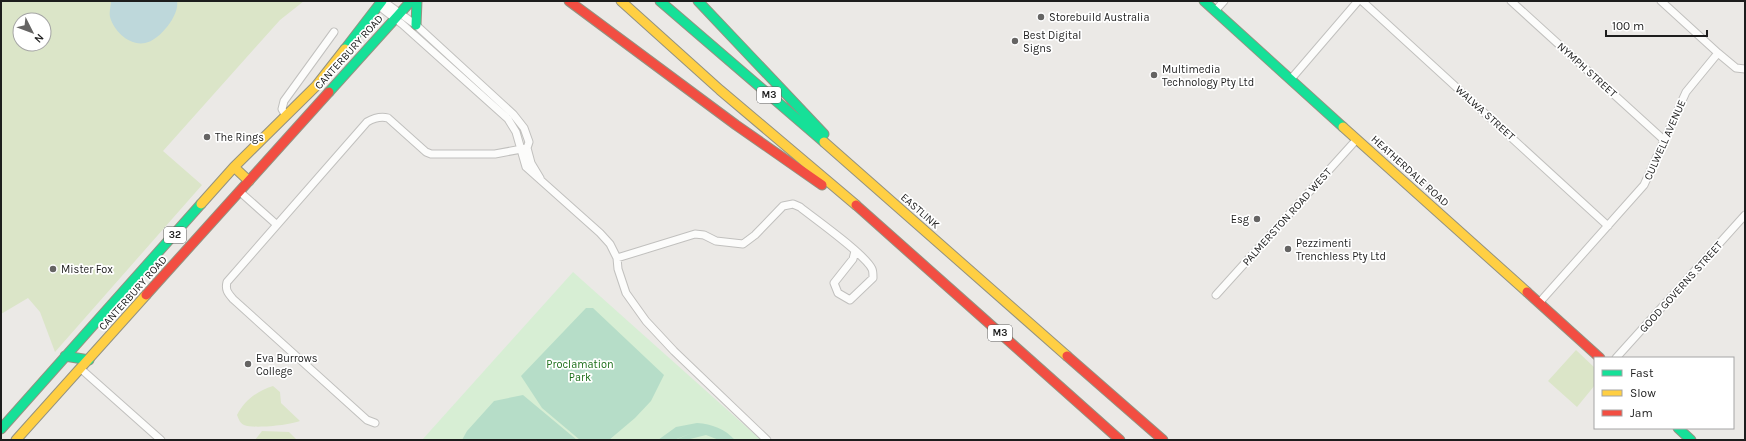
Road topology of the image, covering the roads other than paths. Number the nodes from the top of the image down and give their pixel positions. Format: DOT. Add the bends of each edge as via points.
graph roads {
  1 [pos="411,1"];
  2 [pos="417,1"];
  3 [pos="569,1"];
  4 [pos="621,1"];
  5 [pos="660,1"];
  6 [pos="698,1"];
  7 [pos="1204,1"];
  8 [pos="1224,1"];
  9 [pos="1358,1"];
  10 [pos="1362,1"];
  11 [pos="1511,1"];
  12 [pos="1661,1"];
  13 [pos="381,2"];
  14 [pos="1215,11"];
  15 [pos="398,15"];
  16 [pos="416,25"];
  17 [pos="334,32"];
  18 [pos="1718,53"];
  19 [pos="1745,69"];
  20 [pos="1291,79"];
  21 [pos="286,116"];
  22 [pos="1357,139"];
  23 [pos="1664,140"];
  24 [pos="524,148"];
  25 [pos="234,167"];
  26 [pos="249,181"];
  27 [pos="878,189"];
  28 [pos="239,191"];
  29 [pos="1745,215"];
  30 [pos="276,224"];
  31 [pos="880,226"];
  32 [pos="1608,226"];
  33 [pos="855,251"];
  34 [pos="617,258"];
  35 [pos="1216,295"];
  36 [pos="1539,302"];
  37 [pos="65,356"];
  38 [pos="1599,357"];
  39 [pos="1617,357"];
  40 [pos="89,360"];
  41 [pos="81,369"];
  42 [pos="375,423"];
  43 [pos="1,429"];
  44 [pos="1679,429"];
  45 [pos="16,440"];
  46 [pos="161,440"];
  47 [pos="767,440"];
  48 [pos="1120,440"];
  49 [pos="1163,440"];
  50 [pos="1691,440"];
  1 -- 15 [label="main road, CANTERBURY ROAD / 32"];
  2 -- 16 [label="main road"];
  3 -- 31 [label="main road" via="729,120"];
  4 -- 31 [label="main road, M3" via="720,90"];
  5 -- 27 [label="main road, EASTLINK / M3"];
  6 -- 27 [label="main road"];
  7 -- 14 [label="main road, HEATHERDALE ROAD"];
  8 -- 14 [label="street"];
  9 -- 20 [label="street"];
  10 -- 32 [label="street, WALWA STREET"];
  11 -- 23 [label="street, NYMPH STREET"];
  12 -- 18 [label="street"];
  13 -- 15 [label="street"];
  13 -- 21 [label="main road, CANTERBURY ROAD / 32" via="316,86"];
  14 -- 20 [label="main road, HEATHERDALE ROAD"];
  15 -- 16 [label="street"];
  15 -- 24 [label="street" via="508,119"];
  15 -- 26 [label="main road, CANTERBURY ROAD / 32"];
  16 -- 24 [label="street" via="513,114 524,128 529,142"];
  17 -- 21 [label="street, CANTERBURY ROAD" via="284,101 282,109"];
  18 -- 19 [label="street" via="1736,68"];
  18 -- 23 [label="street, CULWELL AVENUE" via="1686,92"];
  20 -- 22 [label="main road, HEATHERDALE ROAD"];
  21 -- 25 [label="main road, CANTERBURY ROAD / 32"];
  22 -- 35 [label="street, PALMERSTON ROAD WEST"];
  22 -- 36 [label="main road, HEATHERDALE ROAD"];
  23 -- 32 [label="street, CULWELL AVENUE" via="1644,185"];
  24 -- 30 [label="street" via="495,154 431,154 388,118 376,118 367,122"];
  24 -- 34 [label="street" via="542,182 600,233 610,244"];
  25 -- 26 [label="main road"];
  25 -- 37 [label="main road, CANTERBURY ROAD / 32"];
  26 -- 28 [label="main road, CANTERBURY ROAD / 32"];
  27 -- 49 [label="main road, EASTLINK / M3"];
  28 -- 30 [label="street"];
  28 -- 40 [label="main road, CANTERBURY ROAD / 32"];
  29 -- 39 [label="street, GOOD GOVERNS STREET"];
  30 -- 42 [label="street" via="230,276 226,282 227,293 367,420"];
  31 -- 48 [label="main road, M3"];
  32 -- 36 [label="street, CULWELL AVENUE"];
  33 -- 33 [label="street" via="853,259 834,283 838,293 850,300 873,278 873,270"];
  33 -- 34 [label="street" via="793,204 783,206 743,244 695,234"];
  34 -- 47 [label="street" via="626,293 646,321"];
  36 -- 38 [label="main road, HEATHERDALE ROAD"];
  37 -- 40 [label="main road"];
  37 -- 43 [label="main road, CANTERBURY ROAD / 32"];
  40 -- 41 [label="main road, CANTERBURY ROAD / 32"];
  41 -- 45 [label="main road, CANTERBURY ROAD / 32"];
  41 -- 46 [label="street"];
  44 -- 50 [label="main road"];
}
